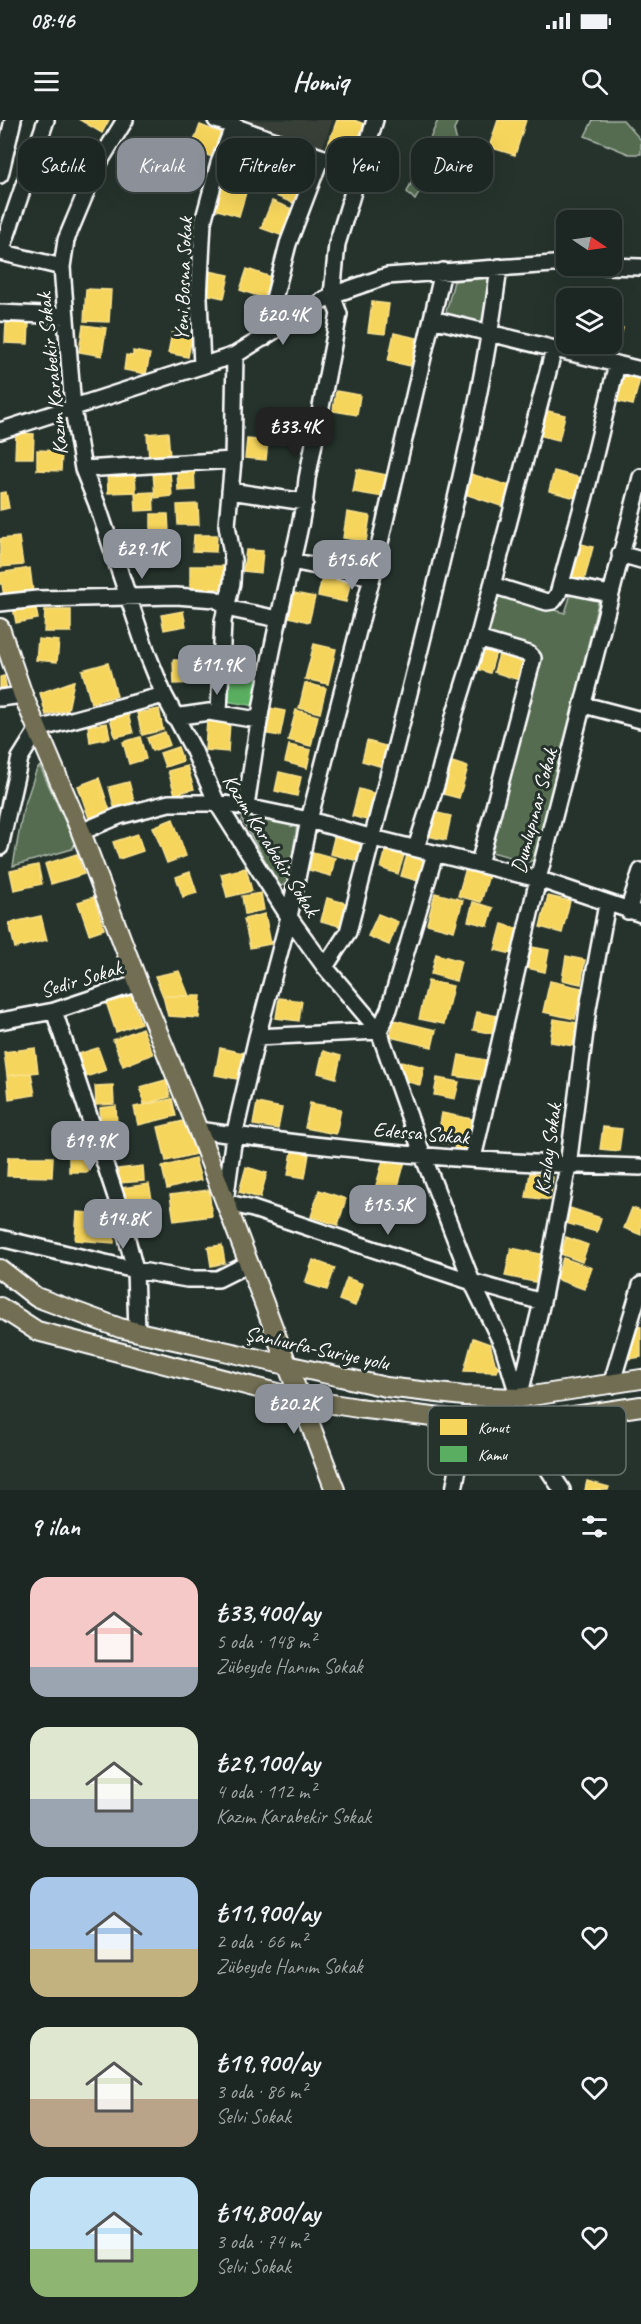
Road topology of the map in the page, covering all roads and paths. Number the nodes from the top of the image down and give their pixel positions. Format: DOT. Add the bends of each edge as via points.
graph roads {
  1 [pos="13,120"];
  2 [pos="46,120"];
  3 [pos="125,120"];
  4 [pos="216,120"];
  5 [pos="375,120"];
  6 [pos="234,125"];
  7 [pos="369,138"];
  8 [pos="321,157"];
  9 [pos="327,159"];
  10 [pos="0,175"];
  11 [pos="353,192"];
  12 [pos="0,252"];
  13 [pos="556,264"];
  14 [pos="622,266"];
  15 [pos="62,267"];
  16 [pos="499,267"];
  17 [pos="641,267"];
  18 [pos="443,271"];
  19 [pos="332,295"];
  20 [pos="0,313"];
  21 [pos="66,316"];
  22 [pos="432,319"];
  23 [pos="491,334"];
  24 [pos="264,338"];
  25 [pos="554,349"];
  26 [pos="235,355"];
  27 [pos="616,364"];
  28 [pos="202,366"];
  29 [pos="641,370"];
  30 [pos="73,409"];
  31 [pos="0,431"];
  32 [pos="233,460"];
  33 [pos="83,469"];
  34 [pos="641,477"];
  35 [pos="230,491"];
  36 [pos="305,502"];
  37 [pos="620,554"];
  38 [pos="641,560"];
  39 [pos="291,561"];
  40 [pos="372,577"];
  41 [pos="561,584"];
  42 [pos="492,585"];
  43 [pos="610,594"];
  44 [pos="129,597"];
  45 [pos="0,603"];
  46 [pos="227,605"];
  47 [pos="278,619"];
  48 [pos="0,628"];
  49 [pos="478,639"];
  50 [pos="23,695"];
  51 [pos="164,695"];
  52 [pos="0,698"];
  53 [pos="584,705"];
  54 [pos="219,712"];
  55 [pos="174,717"];
  56 [pos="258,720"];
  57 [pos="641,720"];
  58 [pos="38,729"];
  59 [pos="217,803"];
  60 [pos="246,807"];
  61 [pos="309,820"];
  62 [pos="81,832"];
  63 [pos="373,838"];
  64 [pos="0,847"];
  65 [pos="416,848"];
  66 [pos="435,854"];
  67 [pos="479,864"];
  68 [pos="641,871"];
  69 [pos="538,879"];
  70 [pos="607,904"];
  71 [pos="635,913"];
  72 [pos="289,917"];
  73 [pos="325,967"];
  74 [pos="138,983"];
  75 [pos="54,1011"];
  76 [pos="0,1021"];
  77 [pos="379,1031"];
  78 [pos="257,1037"];
  79 [pos="198,1130"];
  80 [pos="234,1136"];
  81 [pos="423,1156"];
  82 [pos="473,1158"];
  83 [pos="568,1166"];
  84 [pos="641,1167"];
  85 [pos="225,1202"];
  86 [pos="0,1238"];
  87 [pos="248,1264"];
  88 [pos="0,1269"];
  89 [pos="135,1270"];
  90 [pos="472,1282"];
  91 [pos="641,1285"];
  92 [pos="542,1302"];
  93 [pos="0,1307"];
  94 [pos="137,1331"];
  95 [pos="287,1366"];
  96 [pos="641,1379"];
  97 [pos="610,1385"];
  98 [pos="519,1398"];
  99 [pos="300,1399"];
  100 [pos="641,1406"];
  101 [pos="626,1408"];
  102 [pos="428,1416"];
  103 [pos="457,1475"];
  104 [pos="552,1475"];
  105 [pos="335,1490"];
  106 [pos="454,1490"];
  107 [pos="562,1490"];
  1 -- 10 [label="street"];
  2 -- 12 [label="street"];
  3 -- 15 [label="street, Kazım Karabekir Sokak" via="97,166 66,240"];
  4 -- 6 [label="street"];
  5 -- 7 [label="street"];
  6 -- 8 [label="street"];
  6 -- 28 [label="street, Yeni Bosna Sokak" via="203,222 199,298"];
  8 -- 9 [label="street"];
  8 -- 24 [label="street" via="288,244"];
  11 -- 19 [label="street" via="337,244"];
  12 -- 15 [label="street"];
  13 -- 16 [label="street"];
  14 -- 17 [label="street"];
  15 -- 21 [label="street, Kazım Karabekir Sokak"];
  16 -- 18 [label="street"];
  16 -- 23 [label="street"];
  18 -- 19 [label="street" via="387,276"];
  18 -- 22 [label="street"];
  19 -- 24 [label="street"];
  19 -- 36 [label="street" via="339,314"];
  20 -- 21 [label="street"];
  21 -- 30 [label="street, Kazım Karabekir Sokak"];
  22 -- 23 [label="street"];
  22 -- 40 [label="street"];
  23 -- 25 [label="street"];
  23 -- 63 [label="street" via="453,516"];
  24 -- 26 [label="street"];
  25 -- 27 [label="street"];
  25 -- 42 [label="street"];
  26 -- 28 [label="street"];
  26 -- 32 [label="street"];
  27 -- 29 [label="street"];
  27 -- 41 [label="street"];
  28 -- 30 [label="street"];
  30 -- 31 [label="street"];
  30 -- 33 [label="street, Kazım Karabekir Sokak"];
  32 -- 33 [label="street"];
  32 -- 35 [label="street"];
  33 -- 44 [label="street, Kazım Karabekir Sokak"];
  34 -- 37 [label="street, Dumlupınar Sokak"];
  35 -- 36 [label="street"];
  35 -- 46 [label="street" via="227,525 233,560"];
  36 -- 39 [label="street"];
  37 -- 38 [label="street"];
  37 -- 43 [label="street, Dumlupınar Sokak"];
  39 -- 40 [label="street"];
  39 -- 47 [label="street"];
  40 -- 61 [label="street"];
  41 -- 42 [label="street" via="553,601 547,602"];
  41 -- 43 [label="street"];
  42 -- 49 [label="street"];
  43 -- 53 [label="street, Dumlupınar Sokak"];
  44 -- 45 [label="street"];
  44 -- 46 [label="street" via="216,599"];
  44 -- 51 [label="street, Kazım Karabekir Sokak"];
  46 -- 47 [label="street"];
  46 -- 54 [label="street"];
  47 -- 56 [label="street"];
  48 -- 50 [label="main road"];
  49 -- 65 [label="street"];
  49 -- 67 [label="street" via="533,658"];
  50 -- 52 [label="street"];
  50 -- 58 [label="main road"];
  51 -- 55 [label="street, Kazım Karabekir Sokak"];
  51 -- 58 [label="street"];
  53 -- 57 [label="street"];
  53 -- 69 [label="street, Dumlupınar Sokak"];
  54 -- 55 [label="street"];
  54 -- 56 [label="street"];
  55 -- 59 [label="street, Kazım Karabekir Sokak"];
  56 -- 60 [label="street"];
  58 -- 62 [label="main road"];
  58 -- 64 [label="street" via="20,759"];
  59 -- 60 [label="street"];
  59 -- 62 [label="street" via="169,803 119,816"];
  59 -- 72 [label="street, Kazım Karabekir Sokak"];
  60 -- 61 [label="street"];
  61 -- 63 [label="street"];
  61 -- 72 [label="street"];
  62 -- 74 [label="main road"];
  63 -- 65 [label="street"];
  63 -- 73 [label="street" via="348,932"];
  65 -- 66 [label="street"];
  66 -- 67 [label="street"];
  66 -- 77 [label="street"];
  67 -- 69 [label="street"];
  68 -- 71 [label="street"];
  69 -- 70 [label="street"];
  69 -- 82 [label="street, Dumlupınar Sokak"];
  70 -- 71 [label="street"];
  70 -- 83 [label="street, Kızılay Sokak" via="588,1008"];
  72 -- 73 [label="street, Kazım Karabekir Sokak"];
  72 -- 78 [label="street"];
  73 -- 77 [label="street, Kazım Karabekir Sokak"];
  74 -- 75 [label="street, Sedir Sokak"];
  74 -- 79 [label="main road"];
  75 -- 76 [label="street, Sedir Sokak"];
  75 -- 89 [label="street" via="117,1200"];
  77 -- 78 [label="street"];
  77 -- 81 [label="street, Kazım Karabekir Sokak"];
  78 -- 80 [label="street"];
  79 -- 80 [label="street, Edessa Sokak"];
  79 -- 85 [label="main road"];
  80 -- 81 [label="street, Edessa Sokak"];
  80 -- 85 [label="street"];
  81 -- 82 [label="street, Edessa Sokak"];
  81 -- 90 [label="street, Kazım Karabekir Sokak"];
  82 -- 83 [label="street, Edessa Sokak"];
  83 -- 84 [label="street, Edessa Sokak"];
  83 -- 92 [label="street, Kızılay Sokak"];
  85 -- 87 [label="main road"];
  85 -- 90 [label="street"];
  86 -- 89 [label="street"];
  87 -- 89 [label="street" via="218,1279 187,1279"];
  87 -- 95 [label="main road"];
  88 -- 94 [label="main road, Şanlıurfa-Suriye yolu" via="36,1297"];
  89 -- 94 [label="street"];
  90 -- 92 [label="street"];
  90 -- 98 [label="street, Kazım Karabekir Sokak" via="503,1346"];
  91 -- 97 [label="street"];
  92 -- 98 [label="street, Kızılay Sokak"];
  93 -- 99 [label="main road" via="37,1331"];
  94 -- 95 [label="main road, Şanlıurfa-Suriye yolu"];
  95 -- 98 [label="main road, Şanlıurfa-Suriye yolu" via="386,1387"];
  95 -- 99 [label="main road"];
  96 -- 97 [label="main road, Şanlıurfa-Suriye yolu"];
  97 -- 98 [label="main road, Şanlıurfa-Suriye yolu"];
  99 -- 102 [label="main road"];
  99 -- 105 [label="main road"];
  100 -- 101 [label="main road"];
  103 -- 106 [label="street"];
  104 -- 107 [label="street"];
}
